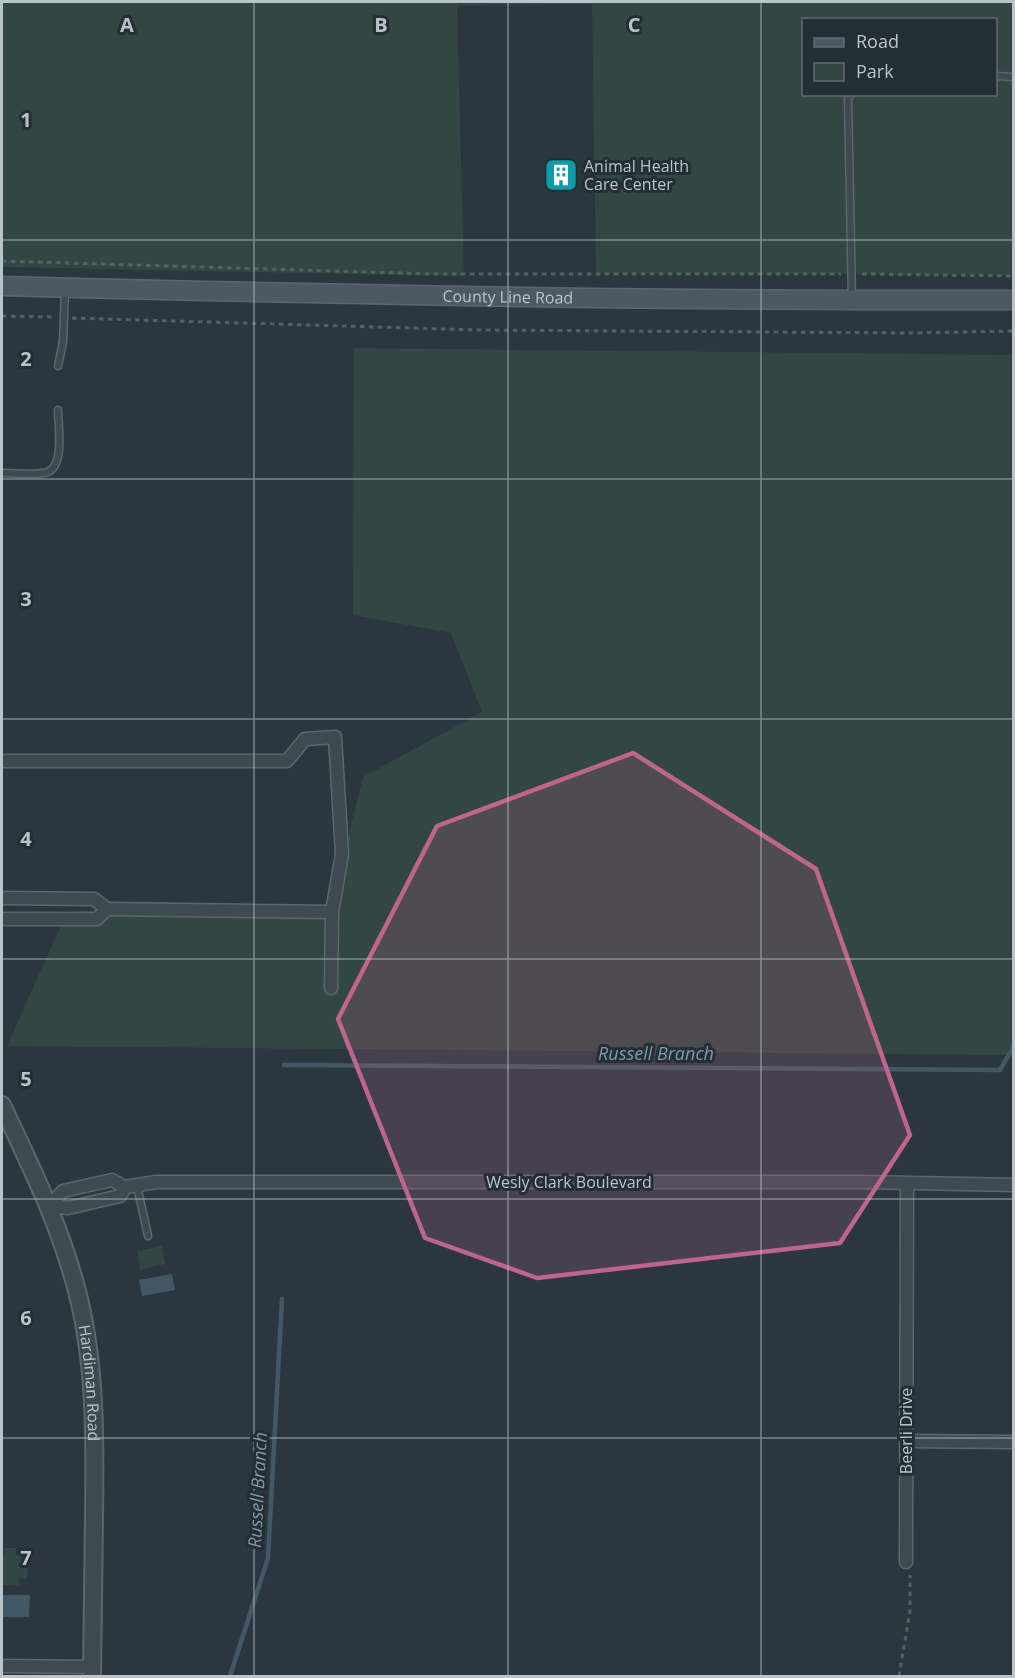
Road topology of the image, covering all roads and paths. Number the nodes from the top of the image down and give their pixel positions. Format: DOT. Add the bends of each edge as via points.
graph roads {
  1 [pos="997,76"];
  2 [pos="1014,77"];
  3 [pos="849,96"];
  4 [pos="2,261"];
  5 [pos="851,274"];
  6 [pos="1014,276"];
  7 [pos="2,286"];
  8 [pos="65,288"];
  9 [pos="852,300"];
  10 [pos="1014,300"];
  11 [pos="2,316"];
  12 [pos="64,318"];
  13 [pos="1014,330"];
  14 [pos="58,366"];
  15 [pos="58,410"];
  16 [pos="2,473"];
  17 [pos="2,761"];
  18 [pos="2,898"];
  19 [pos="107,909"];
  20 [pos="332,912"];
  21 [pos="2,919"];
  22 [pos="332,988"];
  23 [pos="2,1106"];
  24 [pos="907,1184"];
  25 [pos="1014,1185"];
  26 [pos="131,1186"];
  27 [pos="50,1206"];
  28 [pos="148,1236"];
  29 [pos="906,1441"];
  30 [pos="1014,1442"];
  31 [pos="906,1562"];
  32 [pos="2,1666"];
  33 [pos="92,1672"];
  34 [pos="900,1677"];
  1 -- 2 [label="lane"];
  3 -- 5 [label="lane"];
  4 -- 5 [label="path" via="433,274"];
  5 -- 6 [label="path"];
  5 -- 9 [label="lane"];
  7 -- 8 [label="main road, County Line Road"];
  8 -- 9 [label="main road, County Line Road"];
  8 -- 12 [label="lane"];
  9 -- 10 [label="main road, County Line Road"];
  11 -- 12 [label="path"];
  12 -- 13 [label="path" via="478,330"];
  12 -- 14 [label="lane"];
  15 -- 16 [label="lane" via="58,460 54,469 46,473"];
  17 -- 20 [label="street" via="287,761 305,739 335,737 342,854"];
  18 -- 19 [label="street" via="94,899"];
  19 -- 20 [label="street"];
  19 -- 21 [label="street" via="97,919"];
  20 -- 22 [label="street"];
  23 -- 27 [label="street, Hardiman Road"];
  24 -- 25 [label="street, Wesly Clark Boulevard"];
  24 -- 26 [label="street, Wesly Clark Boulevard" via="156,1182"];
  24 -- 29 [label="street, Beerli Drive"];
  26 -- 27 [label="street, Wesly Clark Boulevard" via="120,1196 68,1208"];
  26 -- 27 [label="street, Wesly Clark Boulevard" via="112,1180 63,1191"];
  26 -- 28 [label="lane"];
  27 -- 33 [label="street, Hardiman Road" via="80,1301 90,1364 95,1459"];
  29 -- 30 [label="street"];
  29 -- 31 [label="street, Beerli Drive"];
  31 -- 34 [label="path" via="910,1573 910,1611"];
  32 -- 33 [label="street"];
}
